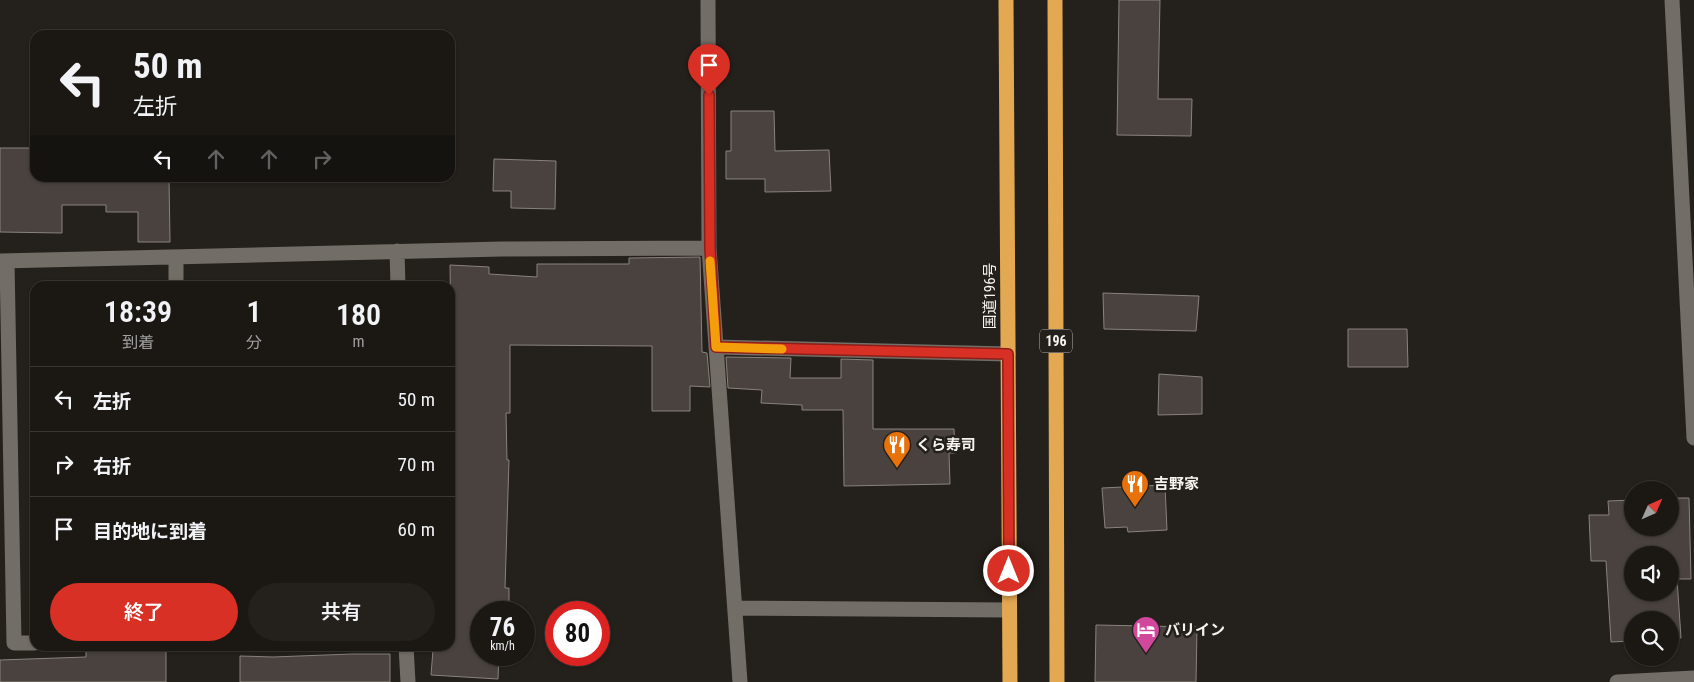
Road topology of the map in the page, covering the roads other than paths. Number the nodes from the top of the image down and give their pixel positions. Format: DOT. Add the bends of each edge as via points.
graph roads {
  1 [pos="708,0"];
  2 [pos="1006,0"];
  3 [pos="1055,0"];
  4 [pos="1672,0"];
  5 [pos="1688,182"];
  6 [pos="710,248"];
  7 [pos="397,251"];
  8 [pos="176,257"];
  9 [pos="3,261"];
  10 [pos="176,281"];
  11 [pos="398,281"];
  12 [pos="716,347"];
  13 [pos="1008,354"];
  14 [pos="1694,438"];
  15 [pos="735,608"];
  16 [pos="1009,610"];
  17 [pos="30,643"];
  18 [pos="406,651"];
  19 [pos="1694,678"];
  20 [pos="408,682"];
  21 [pos="740,682"];
  22 [pos="1010,682"];
  23 [pos="1056,682"];
  24 [pos="1618,682"];
  1 -- 6 [label="street"];
  2 -- 13 [label="highway, 国道196号"];
  3 -- 23 [label="highway, 196"];
  4 -- 5 [label="street"];
  5 -- 14 [label="street"];
  6 -- 7 [label="street"];
  6 -- 12 [label="street"];
  7 -- 8 [label="street"];
  7 -- 11 [label="street"];
  8 -- 9 [label="street"];
  8 -- 10 [label="street"];
  9 -- 17 [label="street" via="14,643"];
  12 -- 13 [label="street"];
  12 -- 15 [label="street"];
  13 -- 16 [label="highway, 国道196号"];
  15 -- 16 [label="street"];
  15 -- 21 [label="street"];
  16 -- 22 [label="highway, 国道196号"];
  18 -- 20 [label="street"];
  19 -- 24 [label="street"];
}
